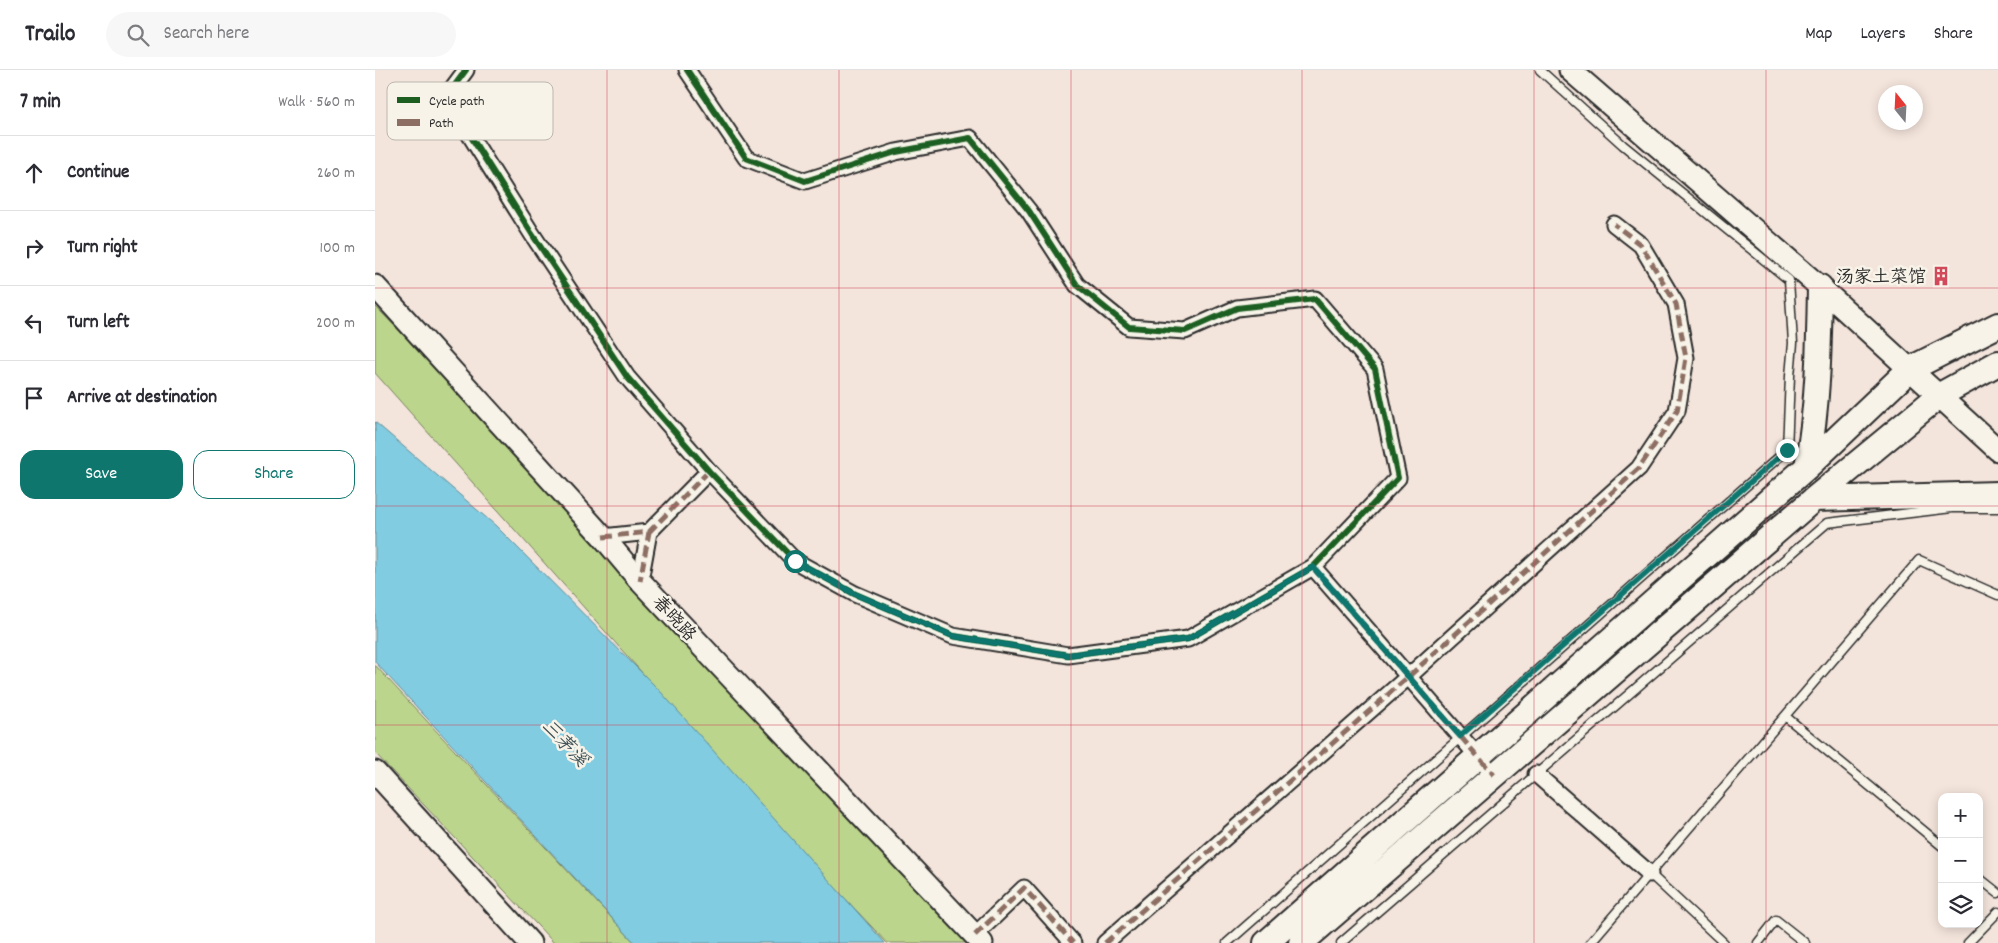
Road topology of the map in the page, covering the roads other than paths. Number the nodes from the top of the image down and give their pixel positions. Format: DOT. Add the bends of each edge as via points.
graph roads {
  1 [pos="466,70"];
  2 [pos="687,70"];
  3 [pos="1540,70"];
  4 [pos="1571,70"];
  5 [pos="457,82"];
  6 [pos="473,140"];
  7 [pos="1614,224"];
  8 [pos="375,286"];
  9 [pos="1820,287"];
  10 [pos="1998,324"];
  11 [pos="1998,363"];
  12 [pos="1910,369"];
  13 [pos="1940,395"];
  14 [pos="1998,450"];
  15 [pos="1807,467"];
  16 [pos="709,471"];
  17 [pos="1998,494"];
  18 [pos="1814,499"];
  19 [pos="1998,508"];
  20 [pos="649,532"];
  21 [pos="603,537"];
  22 [pos="1313,567"];
  23 [pos="641,581"];
  24 [pos="1998,595"];
  25 [pos="1408,677"];
  26 [pos="1785,716"];
  27 [pos="1460,736"];
  28 [pos="1477,756"];
  29 [pos="375,772"];
  30 [pos="1536,774"];
  31 [pos="1494,775"];
  32 [pos="1938,843"];
  33 [pos="1651,874"];
  34 [pos="1983,881"];
  35 [pos="1998,893"];
  36 [pos="1998,912"];
  37 [pos="979,939"];
  38 [pos="530,943"];
  39 [pos="1073,943"];
  40 [pos="1105,943"];
  41 [pos="1227,943"];
  42 [pos="1266,943"];
  43 [pos="1301,943"];
  44 [pos="1341,943"];
  45 [pos="1590,943"];
  46 [pos="1724,943"];
  47 [pos="1758,943"];
  48 [pos="1805,943"];
  49 [pos="1968,943"];
  1 -- 5 [label="street"];
  2 -- 22 [label="street" via="746,158 805,180 896,152 970,138 1029,212 1077,285 1129,327 1185,331 1237,308 1315,299 1375,369 1398,478"];
  3 -- 27 [label="lane" via="1623,146 1789,280 1793,343 1787,450"];
  4 -- 9 [label="street"];
  6 -- 16 [label="street" via="627,376"];
  7 -- 25 [label="street" via="1641,245 1676,304 1686,358 1677,411 1639,468"];
  8 -- 21 [label="street, 春晓路"];
  9 -- 12 [label="street"];
  9 -- 15 [label="main road" via="1818,380"];
  10 -- 12 [label="main road"];
  11 -- 13 [label="main road"];
  12 -- 13 [label="street"];
  12 -- 15 [label="main road"];
  13 -- 14 [label="street"];
  13 -- 18 [label="main road"];
  15 -- 28 [label="main road"];
  16 -- 20 [label="street"];
  16 -- 22 [label="street" via="795,561 855,594 953,636 1068,655 1188,639"];
  17 -- 18 [label="main road"];
  18 -- 31 [label="main road"];
  19 -- 30 [label="lane" via="1952,508 1827,523"];
  20 -- 21 [label="street"];
  20 -- 23 [label="street"];
  21 -- 23 [label="street, 春晓路"];
  22 -- 25 [label="street"];
  23 -- 37 [label="street, 春晓路"];
  24 -- 26 [label="lane" via="1919,560"];
  25 -- 27 [label="street"];
  25 -- 40 [label="street"];
  26 -- 32 [label="lane"];
  26 -- 33 [label="lane"];
  27 -- 28 [label="street"];
  27 -- 41 [label="lane"];
  28 -- 31 [label="street"];
  28 -- 42 [label="main road"];
  29 -- 38 [label="street"];
  30 -- 33 [label="street"];
  30 -- 44 [label="lane"];
  31 -- 43 [label="main road"];
  33 -- 45 [label="lane"];
  33 -- 46 [label="lane"];
  34 -- 35 [label="lane"];
  36 -- 49 [label="lane"];
  37 -- 39 [label="street" via="1024,888"];
  47 -- 48 [label="lane" via="1776,920"];
}
